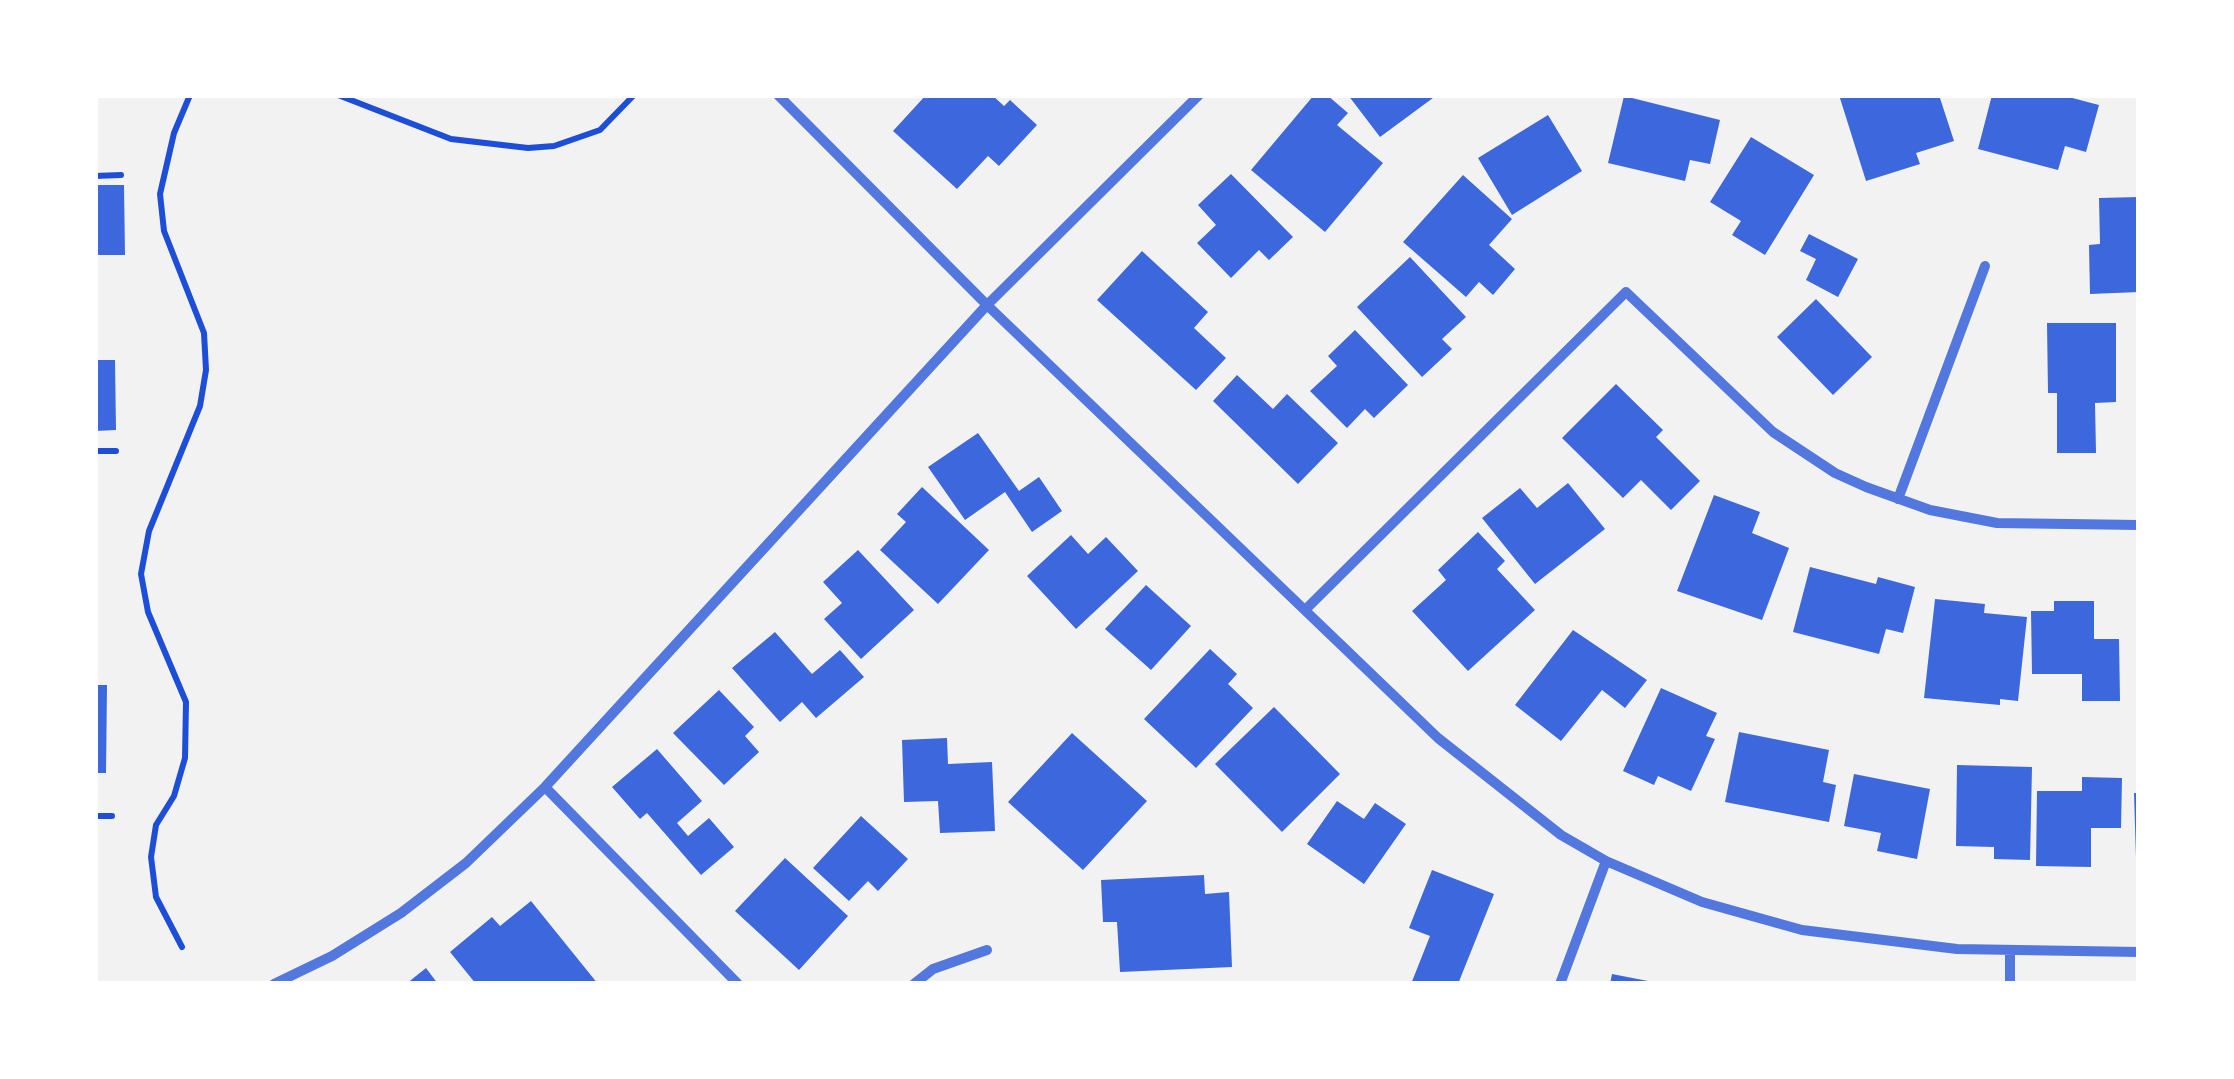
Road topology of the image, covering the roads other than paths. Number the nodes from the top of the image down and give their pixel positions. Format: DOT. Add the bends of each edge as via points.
graph roads {
  1 [pos="778,95"];
  2 [pos="1199,95"];
  3 [pos="1985,266"];
  4 [pos="987,305"];
  5 [pos="1898,499"];
  6 [pos="2139,526"];
  7 [pos="1306,609"];
  8 [pos="545,786"];
  9 [pos="1606,861"];
  10 [pos="987,950"];
  11 [pos="2010,952"];
  12 [pos="2139,952"];
  13 [pos="274,984"];
  14 [pos="738,984"];
  15 [pos="914,984"];
  16 [pos="1560,984"];
  17 [pos="2010,984"];
  1 -- 4 [label="street"];
  2 -- 4 [label="street"];
  3 -- 5 [label="street"];
  4 -- 7 [label="street"];
  4 -- 8 [label="street"];
  5 -- 6 [label="street" via="1997,524"];
  5 -- 7 [label="street" via="1791,446 1626,292"];
  7 -- 9 [label="street" via="1476,772"];
  8 -- 13 [label="street" via="466,863 401,913"];
  8 -- 14 [label="street"];
  9 -- 11 [label="street" via="1702,902 1802,930"];
  9 -- 16 [label="street"];
  10 -- 15 [label="street" via="933,969"];
  11 -- 12 [label="street"];
  11 -- 17 [label="street"];
}
